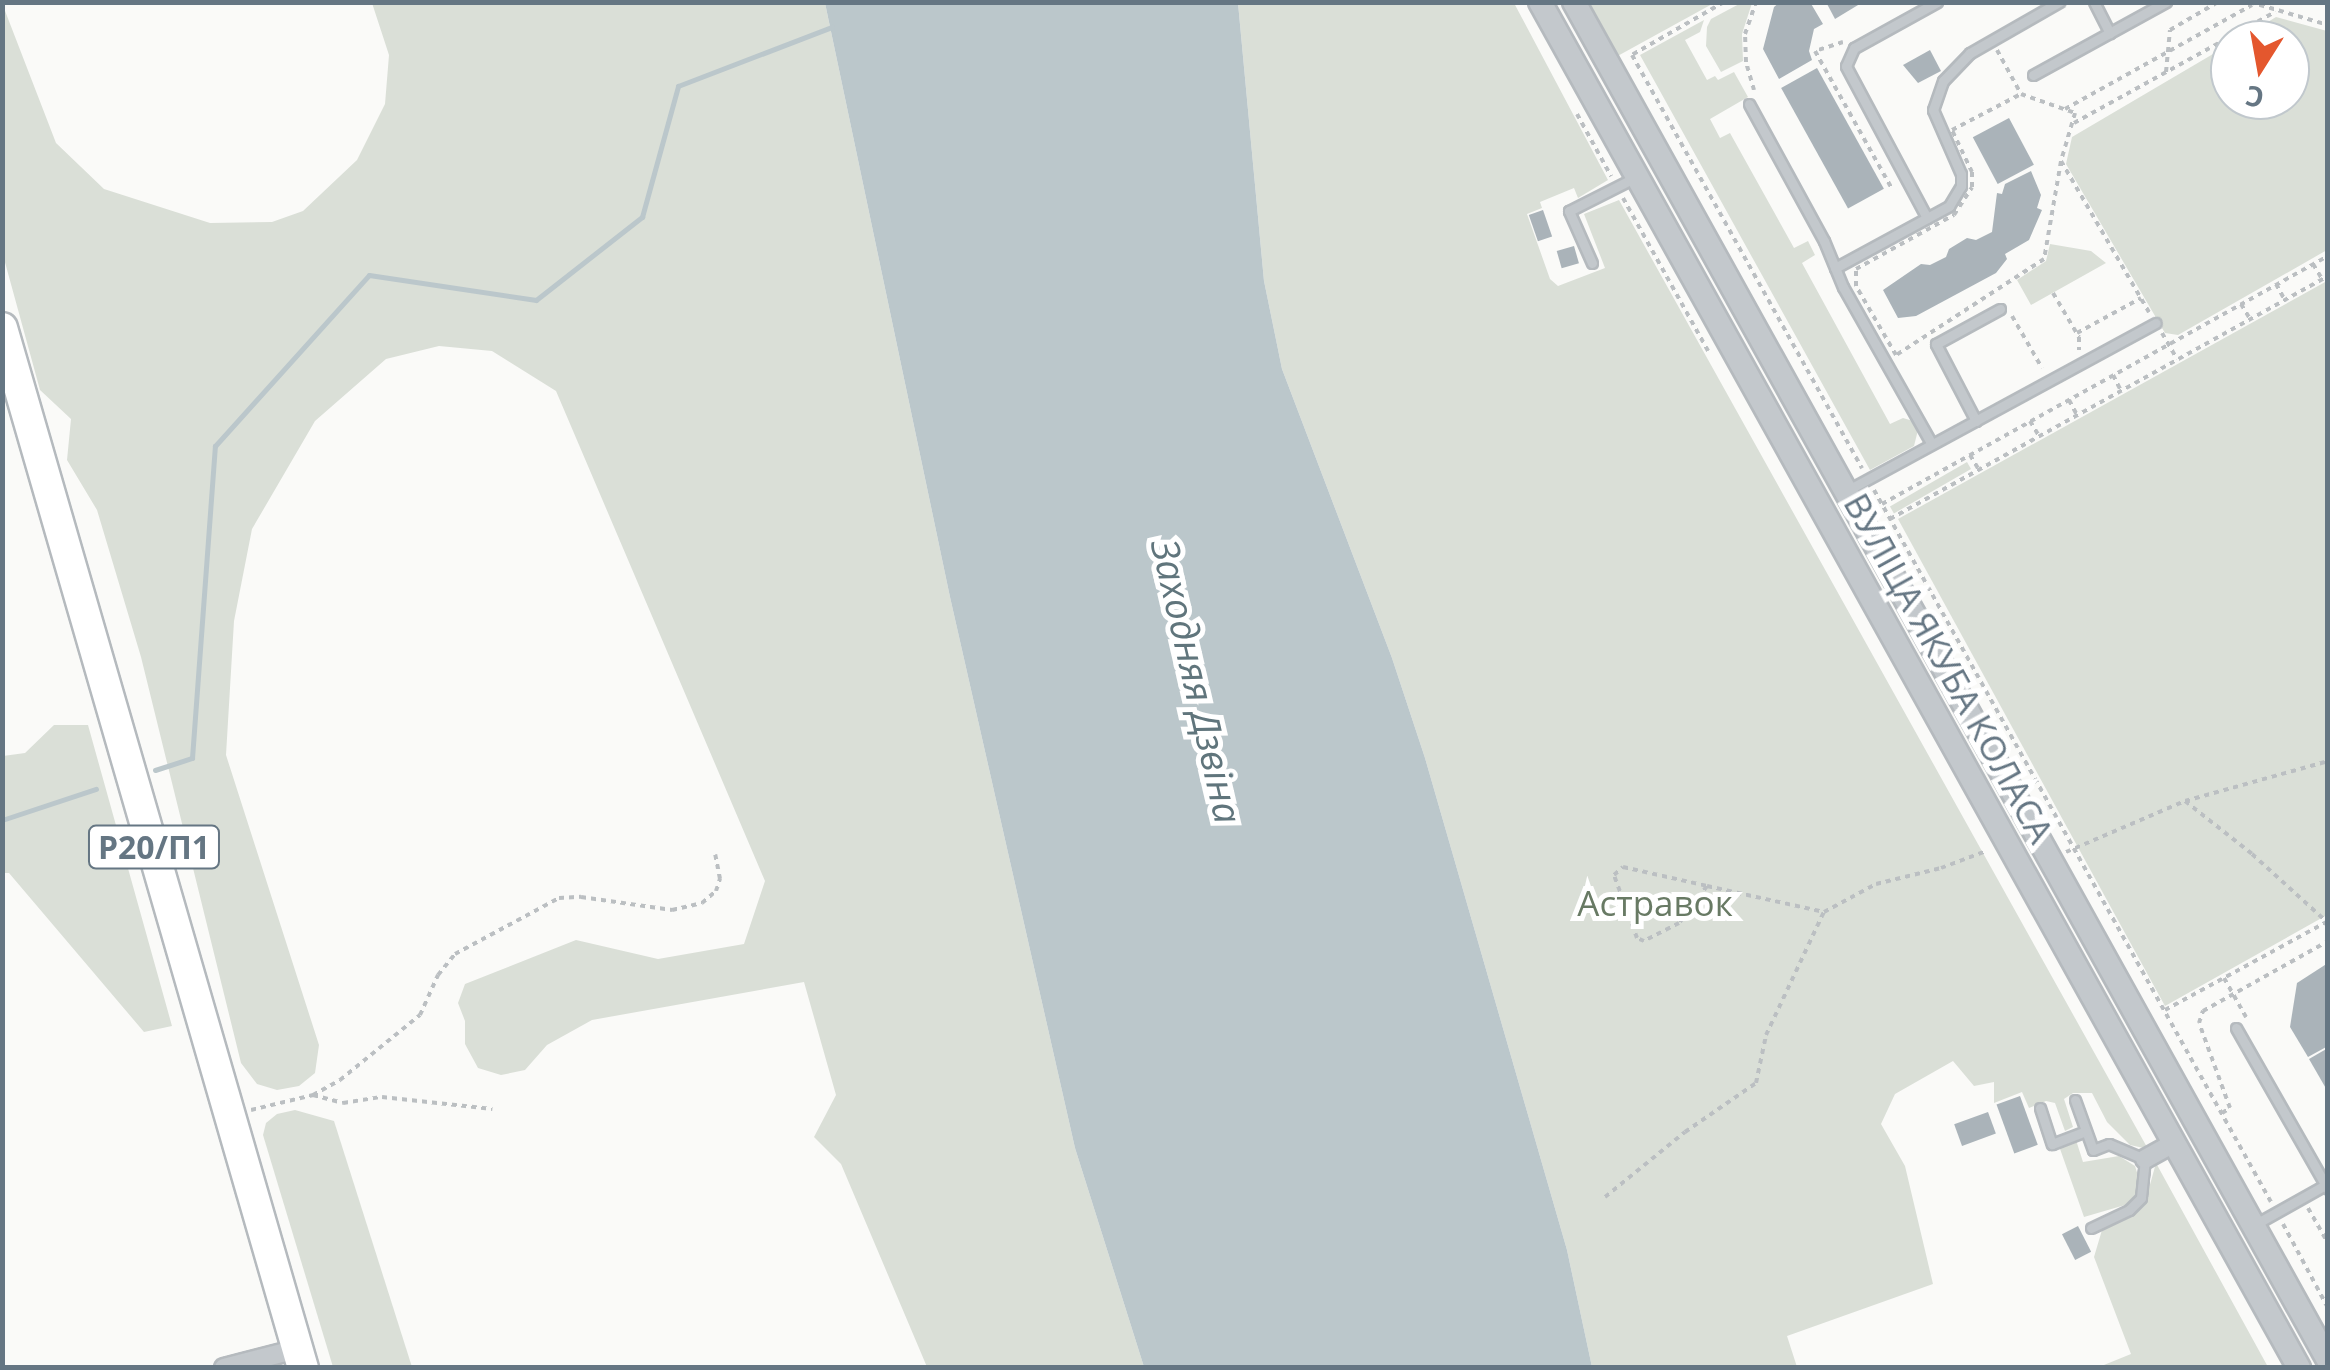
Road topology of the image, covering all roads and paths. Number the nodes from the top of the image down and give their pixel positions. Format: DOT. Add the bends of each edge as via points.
graph roads {
  1 [pos="1540,2"];
  2 [pos="1574,2"];
  3 [pos="1724,2"];
  4 [pos="1756,2"];
  5 [pos="1938,2"];
  6 [pos="2060,2"];
  7 [pos="2094,2"];
  8 [pos="2166,2"];
  9 [pos="2218,2"];
  10 [pos="2251,4"];
  11 [pos="2275,12"];
  12 [pos="2228,19"];
  13 [pos="2261,20"];
  14 [pos="2328,25"];
  15 [pos="2110,33"];
  16 [pos="2197,36"];
  17 [pos="1992,40"];
  18 [pos="2210,48"];
  19 [pos="2205,51"];
  20 [pos="2168,52"];
  21 [pos="2166,72"];
  22 [pos="2034,74"];
  23 [pos="1754,90"];
  24 [pos="2020,94"];
  25 [pos="1749,104"];
  26 [pos="2065,108"];
  27 [pos="2072,124"];
  28 [pos="2060,161"];
  29 [pos="1637,177"];
  30 [pos="1928,218"];
  31 [pos="2328,256"];
  32 [pos="1592,263"];
  33 [pos="2313,264"];
  34 [pos="1835,268"];
  35 [pos="2325,278"];
  36 [pos="2276,284"];
  37 [pos="2052,293"];
  38 [pos="2141,298"];
  39 [pos="2285,300"];
  40 [pos="2242,304"];
  41 [pos="1740,306"];
  42 [pos="2004,309"];
  43 [pos="2250,319"];
  44 [pos="1715,320"];
  45 [pos="2156,323"];
  46 [pos="2,328"];
  47 [pos="2077,332"];
  48 [pos="2169,344"];
  49 [pos="2074,356"];
  50 [pos="2178,359"];
  51 [pos="2044,372"];
  52 [pos="2113,375"];
  53 [pos="2122,391"];
  54 [pos="2068,400"];
  55 [pos="2077,415"];
  56 [pos="1976,420"];
  57 [pos="2030,421"];
  58 [pos="2039,436"];
  59 [pos="1932,444"];
  60 [pos="1970,454"];
  61 [pos="1978,470"];
  62 [pos="1868,479"];
  63 [pos="1846,491"];
  64 [pos="1882,504"];
  65 [pos="1890,519"];
  66 [pos="1966,713"];
  67 [pos="1942,726"];
  68 [pos="2328,761"];
  69 [pos="2186,801"];
  70 [pos="2073,849"];
  71 [pos="1986,850"];
  72 [pos="715,854"];
  73 [pos="2048,860"];
  74 [pos="1707,886"];
  75 [pos="1824,912"];
  76 [pos="2327,922"];
  77 [pos="2328,941"];
  78 [pos="2274,950"];
  79 [pos="2283,966"];
  80 [pos="2224,978"];
  81 [pos="2233,993"];
  82 [pos="2163,1011"];
  83 [pos="2236,1028"];
  84 [pos="313,1095"];
  85 [pos="2181,1097"];
  86 [pos="2075,1100"];
  87 [pos="2040,1108"];
  88 [pos="492,1109"];
  89 [pos="2156,1110"];
  90 [pos="2222,1113"];
  91 [pos="232,1115"];
  92 [pos="2086,1131"];
  93 [pos="2174,1142"];
  94 [pos="2146,1159"];
  95 [pos="2326,1186"];
  96 [pos="1605,1197"];
  97 [pos="2308,1208"];
  98 [pos="2277,1212"];
  99 [pos="2251,1227"];
  100 [pos="2090,1228"];
  101 [pos="2328,1244"];
  102 [pos="2328,1308"];
  103 [pos="300,1358"];
  104 [pos="2328,1360"];
  105 [pos="224,1368"];
  106 [pos="2299,1368"];
  1 -- 29 [label="street, ВУЛІЦА ЯКУБА КОЛАСА"];
  2 -- 41 [label="street, ВУЛІЦА ЯКУБА КОЛАСА"];
  3 -- 62 [label="path" via="1632,55"];
  4 -- 23 [label="path" via="1745,34"];
  5 -- 30 [label="lane" via="1854,48 1846,66"];
  6 -- 17 [label="lane"];
  7 -- 15 [label="lane"];
  8 -- 15 [label="lane"];
  9 -- 20 [label="path" via="2170,30"];
  10 -- 11 [label="path"];
  10 -- 12 [label="path"];
  11 -- 13 [label="path"];
  11 -- 14 [label="path"];
  12 -- 16 [label="path"];
  15 -- 22 [label="lane"];
  16 -- 19 [label="path"];
  16 -- 20 [label="path"];
  17 -- 24 [label="path"];
  17 -- 30 [label="lane" via="1954,66 1936,95 1936,126 1961,186 1949,206"];
  18 -- 19 [label="path"];
  19 -- 21 [label="path"];
  20 -- 21 [label="path"];
  20 -- 26 [label="path"];
  21 -- 27 [label="path"];
  24 -- 26 [label="path"];
  24 -- 28 [label="path" via="1952,130 1972,188 1954,215 1856,270 1856,286 1896,355 2044,259"];
  25 -- 34 [label="lane"];
  26 -- 27 [label="path" via="2075,113"];
  27 -- 28 [label="path"];
  28 -- 38 [label="path"];
  29 -- 32 [label="lane" via="1569,211"];
  29 -- 44 [label="street, ВУЛІЦА ЯКУБА КОЛАСА"];
  30 -- 34 [label="lane"];
  31 -- 33 [label="path"];
  33 -- 35 [label="path"];
  33 -- 36 [label="path"];
  34 -- 59 [label="lane"];
  35 -- 39 [label="path"];
  36 -- 39 [label="path"];
  36 -- 40 [label="path"];
  37 -- 47 [label="path"];
  38 -- 45 [label="path"];
  38 -- 47 [label="path"];
  39 -- 43 [label="path"];
  40 -- 43 [label="path"];
  40 -- 48 [label="path"];
  41 -- 44 [label="street"];
  41 -- 63 [label="street, ВУЛІЦА ЯКУБА КОЛАСА"];
  42 -- 51 [label="path"];
  42 -- 56 [label="lane" via="1936,344"];
  43 -- 50 [label="path"];
  44 -- 67 [label="street, ВУЛІЦА ЯКУБА КОЛАСА"];
  45 -- 48 [label="path"];
  45 -- 56 [label="lane"];
  46 -- 91 [label="main road, Р20/П1"];
  47 -- 49 [label="path"];
  48 -- 50 [label="path"];
  48 -- 52 [label="path"];
  50 -- 53 [label="path"];
  52 -- 53 [label="path"];
  52 -- 54 [label="path"];
  53 -- 55 [label="path"];
  54 -- 55 [label="path"];
  54 -- 57 [label="path"];
  55 -- 58 [label="path"];
  56 -- 59 [label="lane"];
  57 -- 58 [label="path"];
  57 -- 60 [label="path"];
  58 -- 61 [label="path"];
  59 -- 62 [label="lane"];
  60 -- 61 [label="path"];
  60 -- 64 [label="path"];
  61 -- 65 [label="path"];
  62 -- 63 [label="lane"];
  62 -- 64 [label="path"];
  63 -- 66 [label="street, ВУЛІЦА ЯКУБА КОЛАСА"];
  64 -- 65 [label="path"];
  65 -- 70 [label="path"];
  66 -- 67 [label="street"];
  66 -- 73 [label="street, ВУЛІЦА ЯКУБА КОЛАСА"];
  67 -- 89 [label="street, ВУЛІЦА ЯКУБА КОЛАСА"];
  68 -- 69 [label="path"];
  69 -- 70 [label="path"];
  69 -- 76 [label="path"];
  70 -- 73 [label="path"];
  70 -- 82 [label="path"];
  71 -- 75 [label="path" via="1876,884"];
  72 -- 84 [label="path" via="720,879 702,903 672,910 559,898 456,954 420,1015"];
  73 -- 85 [label="street, ВУЛІЦА ЯКУБА КОЛАСА"];
  74 -- 74 [label="path" via="1623,867 1614,876 1637,938 1644,941 1679,923"];
  74 -- 75 [label="path"];
  75 -- 96 [label="path" via="1766,1036 1756,1083"];
  76 -- 78 [label="path"];
  77 -- 79 [label="path"];
  78 -- 79 [label="path"];
  78 -- 80 [label="path"];
  79 -- 81 [label="path"];
  80 -- 81 [label="path"];
  80 -- 82 [label="path"];
  81 -- 90 [label="path" via="2203,1011 2199,1022 2230,1108"];
  82 -- 90 [label="path"];
  83 -- 95 [label="lane"];
  84 -- 88 [label="path"];
  84 -- 91 [label="path"];
  85 -- 89 [label="street"];
  85 -- 99 [label="street, ВУЛІЦА ЯКУБА КОЛАСА"];
  86 -- 92 [label="lane"];
  87 -- 92 [label="lane" via="2052,1144"];
  89 -- 93 [label="street, ВУЛІЦА ЯКУБА КОЛАСА"];
  90 -- 98 [label="path"];
  91 -- 103 [label="main road, Р20/П1"];
  92 -- 94 [label="lane" via="2093,1150 2108,1144"];
  93 -- 94 [label="street"];
  93 -- 106 [label="street, ВУЛІЦА ЯКУБА КОЛАСА"];
  94 -- 100 [label="lane" via="2141,1198"];
  95 -- 98 [label="lane"];
  97 -- 101 [label="path"];
  98 -- 99 [label="lane"];
  98 -- 102 [label="path"];
  99 -- 104 [label="street, ВУЛІЦА ЯКУБА КОЛАСА"];
  103 -- 105 [label="street"];
}
